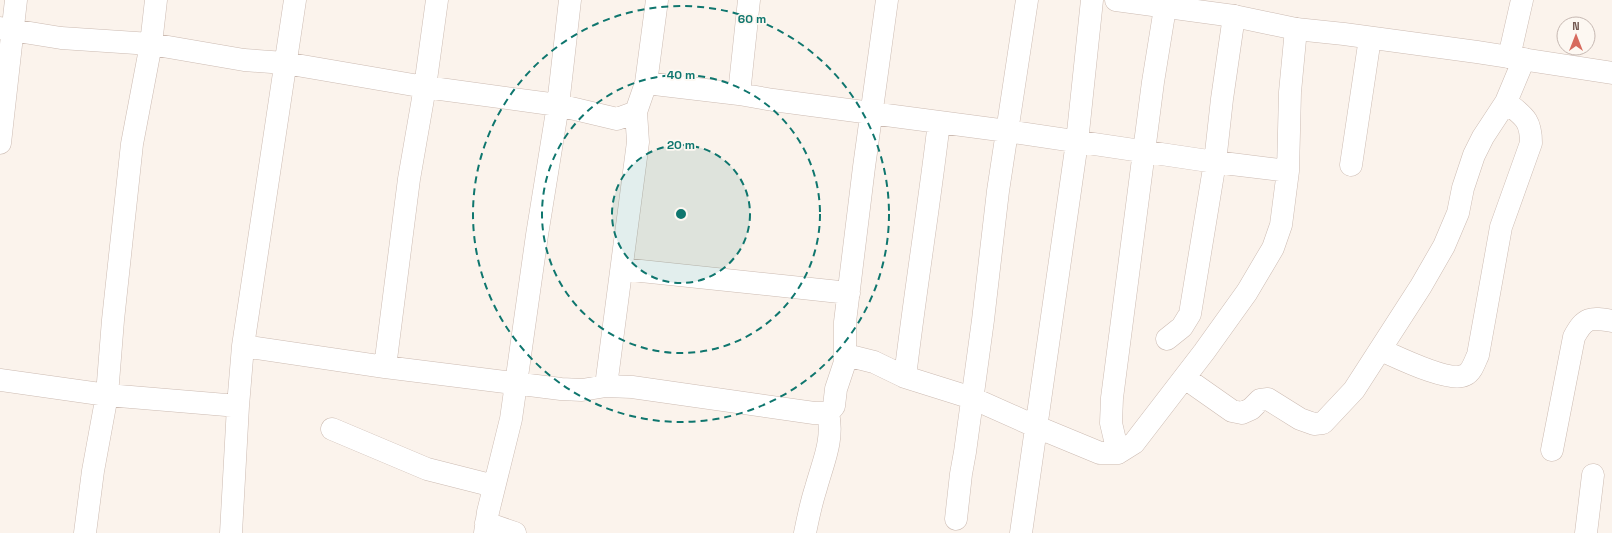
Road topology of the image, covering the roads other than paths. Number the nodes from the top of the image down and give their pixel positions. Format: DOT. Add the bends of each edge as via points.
graph roads {
  1 [pos="16,0"];
  2 [pos="156,0"];
  3 [pos="294,0"];
  4 [pos="436,0"];
  5 [pos="570,0"];
  6 [pos="657,0"];
  7 [pos="749,0"];
  8 [pos="887,0"];
  9 [pos="1027,0"];
  10 [pos="1092,0"];
  11 [pos="1116,0"];
  12 [pos="1522,0"];
  13 [pos="1165,8"];
  14 [pos="1234,16"];
  15 [pos="6,29"];
  16 [pos="1296,29"];
  17 [pos="1370,38"];
  18 [pos="151,44"];
  19 [pos="1517,58"];
  20 [pos="285,63"];
  21 [pos="1612,73"];
  22 [pos="646,83"];
  23 [pos="425,87"];
  24 [pos="739,94"];
  25 [pos="1506,102"];
  26 [pos="558,105"];
  27 [pos="636,112"];
  28 [pos="872,114"];
  29 [pos="939,122"];
  30 [pos="1007,131"];
  31 [pos="1077,142"];
  32 [pos="0,143"];
  33 [pos="1144,152"];
  34 [pos="1215,162"];
  35 [pos="1351,165"];
  36 [pos="1288,171"];
  37 [pos="622,269"];
  38 [pos="849,293"];
  39 [pos="1612,321"];
  40 [pos="1167,339"];
  41 [pos="243,346"];
  42 [pos="1381,350"];
  43 [pos="845,362"];
  44 [pos="385,367"];
  45 [pos="905,377"];
  46 [pos="1185,378"];
  47 [pos="0,380"];
  48 [pos="516,383"];
  49 [pos="606,386"];
  50 [pos="107,394"];
  51 [pos="972,398"];
  52 [pos="238,406"];
  53 [pos="828,413"];
  54 [pos="1037,427"];
  55 [pos="332,430"];
  56 [pos="1552,450"];
  57 [pos="1118,452"];
  58 [pos="1593,475"];
  59 [pos="494,486"];
  60 [pos="956,519"];
  61 [pos="485,528"];
  62 [pos="85,533"];
  63 [pos="231,533"];
  64 [pos="515,533"];
  65 [pos="805,533"];
  66 [pos="1021,533"];
  67 [pos="1586,533"];
  1 -- 15 [label="street"];
  2 -- 18 [label="street"];
  3 -- 20 [label="street"];
  4 -- 23 [label="street"];
  5 -- 26 [label="street"];
  6 -- 22 [label="street"];
  7 -- 24 [label="street"];
  8 -- 28 [label="street"];
  9 -- 30 [label="street"];
  10 -- 31 [label="street"];
  11 -- 13 [label="street"];
  12 -- 19 [label="street"];
  13 -- 14 [label="street"];
  13 -- 33 [label="street"];
  14 -- 16 [label="street"];
  14 -- 34 [label="street"];
  15 -- 18 [label="street" via="60,38"];
  15 -- 32 [label="street"];
  16 -- 17 [label="street"];
  16 -- 36 [label="street" via="1290,92"];
  17 -- 19 [label="street"];
  17 -- 35 [label="street"];
  18 -- 20 [label="street" via="244,60"];
  18 -- 50 [label="street" via="132,144"];
  19 -- 21 [label="street"];
  19 -- 25 [label="street"];
  20 -- 23 [label="street"];
  20 -- 41 [label="street"];
  22 -- 24 [label="street"];
  22 -- 27 [label="street"];
  23 -- 26 [label="street"];
  23 -- 44 [label="street" via="408,179"];
  24 -- 28 [label="street"];
  25 -- 42 [label="street" via="1482,137 1474,155 1458,213 1444,246"];
  25 -- 42 [label="street" via="1527,119 1531,143 1501,227 1478,355 1471,371 1465,376 1455,377 1436,373"];
  26 -- 27 [label="street" via="617,119"];
  26 -- 48 [label="street"];
  27 -- 37 [label="street" via="638,142"];
  28 -- 29 [label="street"];
  28 -- 38 [label="street"];
  29 -- 30 [label="street"];
  29 -- 45 [label="street"];
  30 -- 31 [label="street"];
  30 -- 51 [label="street"];
  31 -- 33 [label="street"];
  31 -- 54 [label="street"];
  33 -- 34 [label="street"];
  33 -- 57 [label="street" via="1112,398 1111,423"];
  34 -- 36 [label="street"];
  34 -- 40 [label="street" via="1190,314 1182,327"];
  36 -- 46 [label="street" via="1281,225 1273,248 1247,292"];
  37 -- 38 [label="street"];
  37 -- 49 [label="street"];
  38 -- 43 [label="street" via="845,322"];
  39 -- 56 [label="street" via="1587,320 1581,324 1574,337"];
  41 -- 44 [label="street"];
  41 -- 52 [label="street"];
  42 -- 46 [label="street" via="1354,390 1323,423 1314,424 1300,420 1268,399 1260,400 1242,413 1232,411"];
  43 -- 45 [label="street" via="854,357 874,362"];
  43 -- 53 [label="street" via="836,389 834,406"];
  44 -- 48 [label="street"];
  45 -- 51 [label="street"];
  46 -- 57 [label="street" via="1134,443"];
  47 -- 50 [label="street"];
  48 -- 49 [label="street" via="575,389"];
  48 -- 59 [label="street" via="511,419"];
  49 -- 53 [label="street" via="632,387"];
  50 -- 52 [label="street"];
  50 -- 62 [label="street"];
  51 -- 54 [label="street"];
  51 -- 60 [label="street"];
  52 -- 63 [label="street"];
  53 -- 65 [label="street" via="831,426 830,440"];
  54 -- 57 [label="street" via="1100,453"];
  54 -- 66 [label="street"];
  55 -- 59 [label="street" via="426,469"];
  58 -- 67 [label="street"];
  59 -- 61 [label="street"];
  61 -- 64 [label="street"];
}
